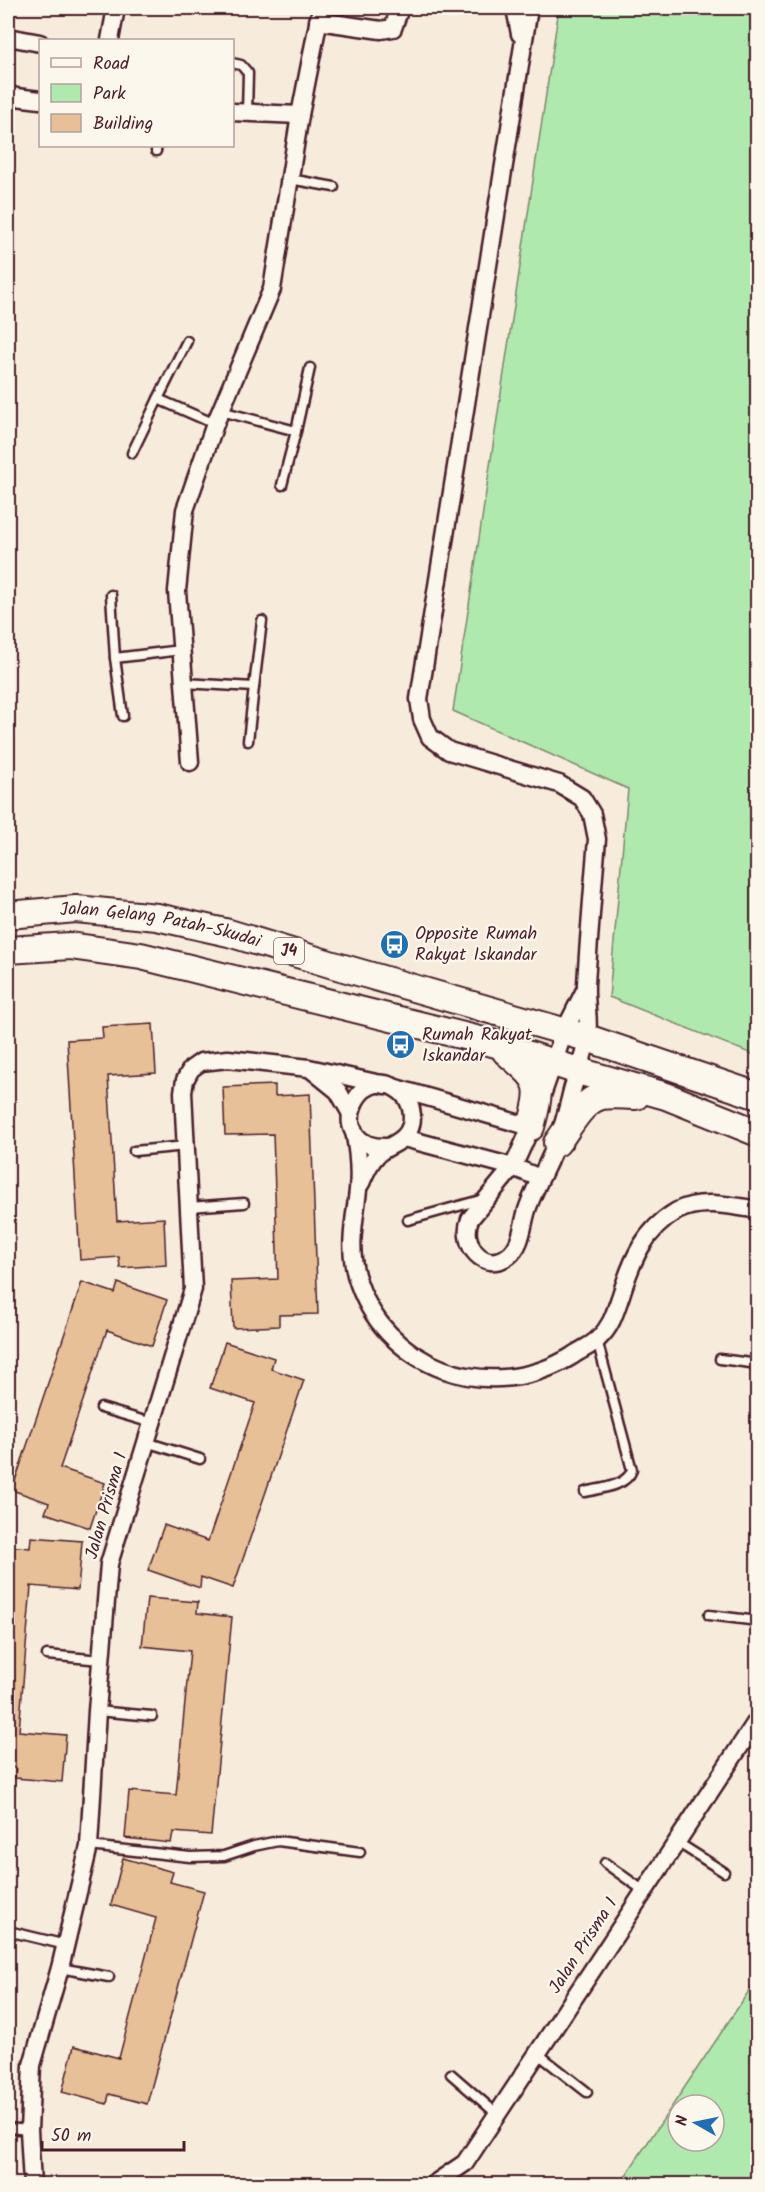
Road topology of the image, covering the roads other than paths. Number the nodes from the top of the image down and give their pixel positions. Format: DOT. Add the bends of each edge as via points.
graph roads {
  1 [pos="116,8"];
  2 [pos="400,8"];
  3 [pos="513,8"];
  4 [pos="529,8"];
  5 [pos="320,14"];
  6 [pos="8,37"];
  7 [pos="111,39"];
  8 [pos="39,43"];
  9 [pos="523,47"];
  10 [pos="234,63"];
  11 [pos="8,94"];
  12 [pos="39,100"];
  13 [pos="240,112"];
  14 [pos="300,115"];
  15 [pos="290,179"];
  16 [pos="334,187"];
  17 [pos="187,340"];
  18 [pos="310,368"];
  19 [pos="158,399"];
  20 [pos="218,418"];
  21 [pos="296,431"];
  22 [pos="132,453"];
  23 [pos="282,485"];
  24 [pos="111,595"];
  25 [pos="262,621"];
  26 [pos="181,650"];
  27 [pos="115,658"];
  28 [pos="184,683"];
  29 [pos="254,687"];
  30 [pos="123,716"];
  31 [pos="248,741"];
  32 [pos="190,762"];
  33 [pos="8,915"];
  34 [pos="8,950"];
  35 [pos="586,987"];
  36 [pos="576,1035"];
  37 [pos="496,1044"];
  38 [pos="553,1064"];
  39 [pos="309,1068"];
  40 [pos="578,1071"];
  41 [pos="390,1086"];
  42 [pos="666,1096"];
  43 [pos="758,1096"];
  44 [pos="350,1112"];
  45 [pos="531,1127"];
  46 [pos="354,1131"];
  47 [pos="758,1133"];
  48 [pos="404,1138"];
  49 [pos="557,1143"];
  50 [pos="186,1146"];
  51 [pos="387,1147"];
  52 [pos="134,1151"];
  53 [pos="513,1167"];
  54 [pos="540,1178"];
  55 [pos="358,1189"];
  56 [pos="487,1198"];
  57 [pos="244,1203"];
  58 [pos="189,1207"];
  59 [pos="758,1210"];
  60 [pos="408,1220"];
  61 [pos="597,1340"];
  62 [pos="720,1359"];
  63 [pos="758,1364"];
  64 [pos="101,1408"];
  65 [pos="152,1423"];
  66 [pos="146,1443"];
  67 [pos="200,1460"];
  68 [pos="585,1492"];
  69 [pos="709,1615"];
  70 [pos="758,1621"];
  71 [pos="47,1655"];
  72 [pos="101,1660"];
  73 [pos="97,1711"];
  74 [pos="152,1716"];
  75 [pos="758,1719"];
  76 [pos="677,1842"];
  77 [pos="89,1846"];
  78 [pos="360,1852"];
  79 [pos="605,1863"];
  80 [pos="724,1872"];
  81 [pos="644,1891"];
  82 [pos="8,1931"];
  83 [pos="66,1946"];
  84 [pos="60,1968"];
  85 [pos="109,1977"];
  86 [pos="537,2054"];
  87 [pos="451,2074"];
  88 [pos="587,2092"];
  89 [pos="497,2114"];
  90 [pos="8,2128"];
  91 [pos="29,2130"];
  92 [pos="33,2184"];
  93 [pos="434,2184"];
  1 -- 7 [label="street"];
  2 -- 5 [label="street" via="393,28 381,30"];
  3 -- 9 [label="street"];
  4 -- 9 [label="street"];
  5 -- 14 [label="street"];
  6 -- 8 [label="street"];
  9 -- 35 [label="street" via="419,699 430,737 448,751 559,784 582,798 592,814 597,839"];
  10 -- 13 [label="lane" via="248,73"];
  11 -- 12 [label="street"];
  13 -- 14 [label="street"];
  14 -- 15 [label="street"];
  15 -- 16 [label="lane"];
  15 -- 20 [label="street" via="272,289"];
  17 -- 19 [label="lane"];
  18 -- 21 [label="lane"];
  19 -- 20 [label="lane"];
  19 -- 22 [label="lane"];
  20 -- 21 [label="lane"];
  20 -- 26 [label="street" via="185,510 177,591"];
  21 -- 23 [label="lane"];
  24 -- 27 [label="lane"];
  25 -- 29 [label="lane"];
  26 -- 27 [label="lane"];
  26 -- 28 [label="street"];
  27 -- 30 [label="lane"];
  28 -- 29 [label="lane"];
  28 -- 32 [label="street"];
  29 -- 31 [label="lane"];
  33 -- 36 [label="main road, Jalan Gelang Patah-Skudai / J4" via="76,909 157,917 229,933"];
  34 -- 37 [label="main road, Jalan Gelang Patah-Skudai / J4" via="70,946 141,957"];
  35 -- 36 [label="street"];
  35 -- 36 [label="street"];
  36 -- 38 [label="street"];
  36 -- 40 [label="street"];
  36 -- 43 [label="main road, Jalan Gelang Patah-Skudai / J4"];
  37 -- 38 [label="main road, Jalan Gelang Patah-Skudai / J4"];
  37 -- 45 [label="main road" via="538,1084"];
  38 -- 40 [label="main road, Jalan Gelang Patah-Skudai / J4"];
  38 -- 45 [label="street"];
  39 -- 41 [label="street, Jalan Prisma 1"];
  39 -- 44 [label="street" via="338,1091"];
  39 -- 50 [label="street, Jalan Prisma 1" via="228,1059 201,1062 184,1080"];
  40 -- 42 [label="main road, Jalan Gelang Patah-Skudai / J4"];
  40 -- 49 [label="street"];
  41 -- 44 [label="street" via="366,1088"];
  41 -- 45 [label="street, Jalan Prisma 1"];
  41 -- 48 [label="street" via="408,1101 412,1110"];
  42 -- 47 [label="main road, Jalan Gelang Patah-Skudai / J4"];
  42 -- 49 [label="main road" via="615,1095 594,1099"];
  44 -- 46 [label="street"];
  45 -- 53 [label="street"];
  46 -- 51 [label="street" via="368,1144"];
  46 -- 55 [label="street"];
  48 -- 51 [label="street"];
  48 -- 53 [label="street"];
  49 -- 54 [label="street"];
  50 -- 52 [label="lane"];
  50 -- 58 [label="street, Jalan Prisma 1"];
  51 -- 55 [label="street" via="369,1166"];
  53 -- 54 [label="street"];
  53 -- 56 [label="street"];
  54 -- 56 [label="street" via="515,1250 495,1261 476,1254 466,1237 470,1219"];
  55 -- 61 [label="street" via="351,1239 356,1274 368,1304 386,1331 407,1351 441,1370 475,1379 495,1378 526,1376 561,1363"];
  56 -- 60 [label="lane"];
  57 -- 58 [label="lane"];
  58 -- 65 [label="street, Jalan Prisma 1" via="193,1289"];
  59 -- 61 [label="street" via="710,1203 679,1210 657,1226 640,1246 611,1324"];
  61 -- 68 [label="lane" via="632,1470 621,1482"];
  62 -- 63 [label="lane"];
  64 -- 65 [label="lane"];
  65 -- 66 [label="street, Jalan Prisma 1"];
  66 -- 67 [label="lane"];
  66 -- 72 [label="street, Jalan Prisma 1" via="109,1564"];
  69 -- 70 [label="lane"];
  71 -- 72 [label="lane"];
  72 -- 73 [label="street, Jalan Prisma 1"];
  73 -- 74 [label="lane"];
  73 -- 77 [label="street, Jalan Prisma 1"];
  75 -- 76 [label="street, Jalan Prisma 1"];
  76 -- 80 [label="lane"];
  76 -- 81 [label="street, Jalan Prisma 1"];
  77 -- 78 [label="lane" via="190,1857 224,1856 278,1841"];
  77 -- 83 [label="street, Jalan Prisma 1"];
  79 -- 81 [label="lane"];
  81 -- 86 [label="street, Jalan Prisma 1"];
  82 -- 83 [label="lane"];
  83 -- 84 [label="street, Jalan Prisma 1"];
  84 -- 85 [label="lane"];
  84 -- 91 [label="street, Jalan Prisma 1" via="32,2065"];
  86 -- 88 [label="lane"];
  86 -- 89 [label="street, Jalan Prisma 1"];
  87 -- 89 [label="lane"];
  89 -- 93 [label="street, Jalan Prisma 1" via="465,2163"];
  90 -- 91 [label="lane"];
  91 -- 92 [label="street, Jalan Prisma 1"];
}
